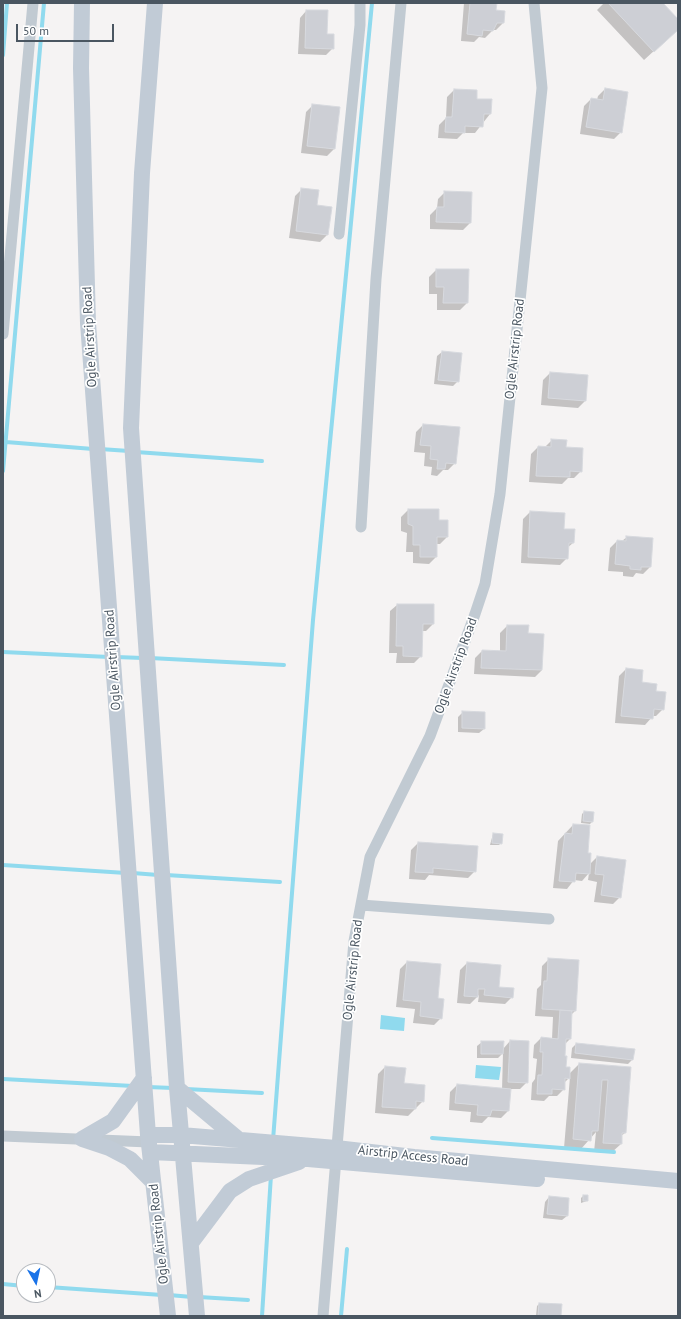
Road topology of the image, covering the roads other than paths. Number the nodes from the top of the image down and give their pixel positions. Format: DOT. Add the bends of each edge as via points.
graph roads {
  1 [pos="33,3"];
  2 [pos="82,3"];
  3 [pos="156,3"];
  4 [pos="360,3"];
  5 [pos="401,3"];
  6 [pos="534,3"];
  7 [pos="339,234"];
  8 [pos="3,334"];
  9 [pos="361,527"];
  10 [pos="361,906"];
  11 [pos="549,919"];
  12 [pos="144,1078"];
  13 [pos="177,1088"];
  14 [pos="181,1135"];
  15 [pos="3,1136"];
  16 [pos="82,1139"];
  17 [pos="238,1139"];
  18 [pos="149,1143"];
  19 [pos="183,1154"];
  20 [pos="336,1155"];
  21 [pos="308,1159"];
  22 [pos="153,1182"];
  23 [pos="674,1185"];
  24 [pos="191,1243"];
  25 [pos="168,1316"];
  26 [pos="198,1316"];
  27 [pos="323,1316"];
  1 -- 8 [label="street"];
  2 -- 12 [label="street, Ogle Airstrip Road" via="81,68 88,323"];
  3 -- 13 [label="street" via="142,173 131,428"];
  4 -- 7 [label="street"];
  5 -- 9 [label="street" via="376,279"];
  6 -- 10 [label="street, Ogle Airstrip Road" via="542,88 500,494 485,584 430,736 370,857"];
  10 -- 11 [label="street"];
  10 -- 20 [label="street, Ogle Airstrip Road" via="354,941"];
  12 -- 16 [label="street" via="113,1121"];
  12 -- 18 [label="street, Ogle Airstrip Road"];
  13 -- 14 [label="street"];
  13 -- 17 [label="street"];
  14 -- 17 [label="street, Airstrip Access Road"];
  14 -- 18 [label="street, Airstrip Access Road"];
  14 -- 19 [label="street"];
  15 -- 16 [label="street"];
  16 -- 18 [label="street"];
  16 -- 22 [label="street" via="109,1148 130,1159"];
  17 -- 20 [label="street, Airstrip Access Road"];
  18 -- 19 [label="street, Airstrip Access Road"];
  18 -- 22 [label="street, Ogle Airstrip Road"];
  19 -- 21 [label="street, Airstrip Access Road"];
  19 -- 24 [label="street"];
  20 -- 21 [label="street, Airstrip Access Road"];
  20 -- 23 [label="street, Airstrip Access Road" via="595,1185 632,1181"];
  20 -- 27 [label="street, Ogle Airstrip Road"];
  21 -- 24 [label="street" via="249,1179 230,1191"];
  22 -- 25 [label="street, Ogle Airstrip Road"];
  24 -- 26 [label="street"];
}
